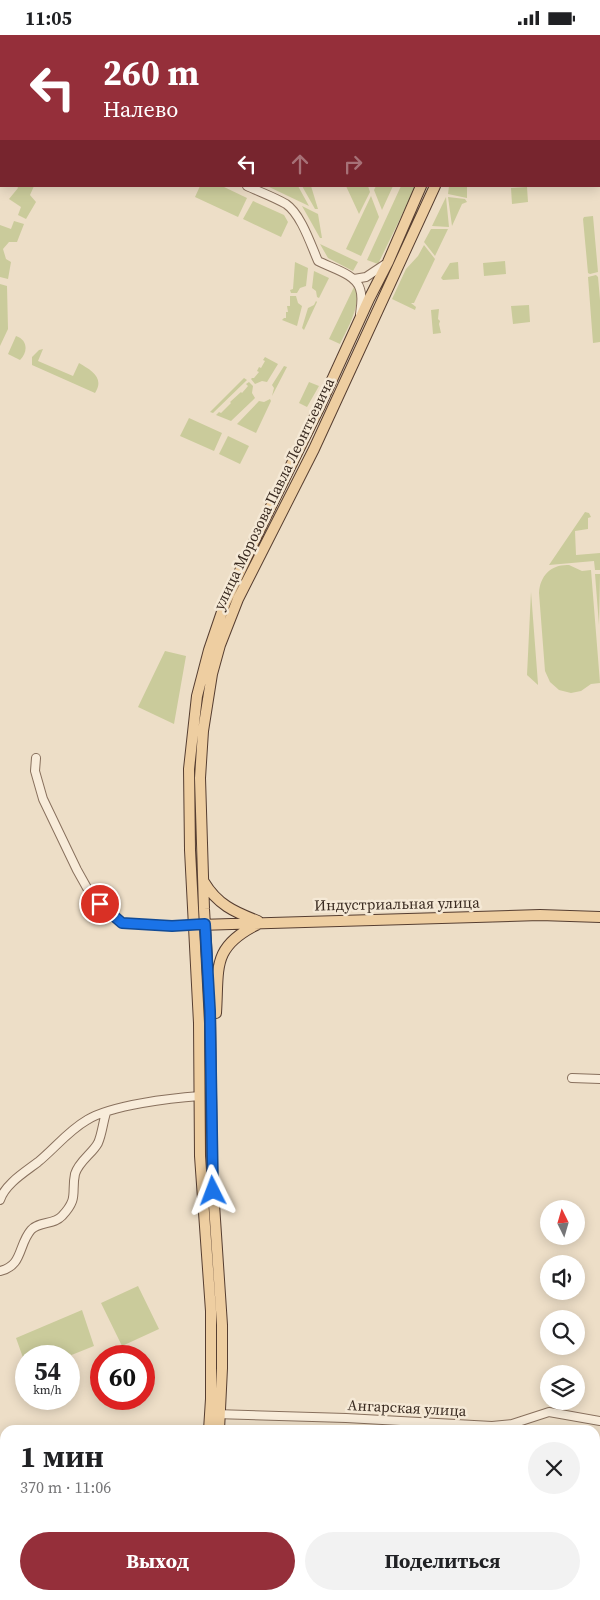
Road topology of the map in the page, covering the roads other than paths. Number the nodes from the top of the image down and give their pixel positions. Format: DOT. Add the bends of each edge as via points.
graph roads {
  1 [pos="249,187"];
  2 [pos="421,187"];
  3 [pos="434,187"];
  4 [pos="388,262"];
  5 [pos="354,279"];
  6 [pos="359,321"];
  7 [pos="36,759"];
  8 [pos="202,854"];
  9 [pos="600,917"];
  10 [pos="261,923"];
  11 [pos="205,924"];
  12 [pos="194,925"];
  13 [pos="211,1047"];
  14 [pos="572,1078"];
  15 [pos="600,1079"];
  16 [pos="200,1096"];
  17 [pos="106,1113"];
  18 [pos="0,1200"];
  19 [pos="0,1271"];
  20 [pos="215,1414"];
  21 [pos="600,1421"];
  22 [pos="212,1425"];
  23 [pos="218,1425"];
  24 [pos="479,1425"];
  25 [pos="504,1425"];
  1 -- 5 [label="street" via="288,205 309,238 318,261"];
  2 -- 4 [label="main road, улица Морозова Павла Леонтьевича"];
  3 -- 8 [label="main road, улица Морозова Павла Леонтьевича" via="314,449 238,599 220,645 203,731 200,778"];
  4 -- 5 [label="street" via="366,277"];
  4 -- 6 [label="main road, улица Морозова Павла Леонтьевича"];
  5 -- 6 [label="street" via="360,289"];
  6 -- 12 [label="main road, улица Морозова Павла Леонтьевича" via="225,603 202,673 194,716 190,769"];
  7 -- 12 [label="street" via="35,771 43,799 91,895 122,923"];
  8 -- 10 [label="main road" via="204,881 212,895 233,911"];
  8 -- 11 [label="main road, улица Морозова Павла Леонтьевича"];
  9 -- 10 [label="main road, Индустриальная улица" via="531,915"];
  10 -- 11 [label="main road, Индустриальная улица"];
  10 -- 13 [label="main road" via="243,931 221,956"];
  11 -- 12 [label="main road, Индустриальная улица"];
  11 -- 13 [label="main road, улица Морозова Павла Леонтьевича"];
  12 -- 16 [label="main road, улица Морозова Павла Леонтьевича"];
  13 -- 20 [label="main road, улица Морозова Павла Леонтьевича" via="212,1174 222,1325"];
  14 -- 15 [label="street"];
  16 -- 17 [label="street"];
  16 -- 20 [label="main road, улица Морозова Павла Леонтьевича"];
  17 -- 18 [label="street" via="89,1119 64,1137 14,1181"];
  17 -- 19 [label="street" via="98,1143 75,1174 75,1195 71,1204 58,1220 31,1230 14,1265"];
  20 -- 22 [label="main road, улица Морозова Павла Леонтьевича"];
  20 -- 23 [label="main road, улица Морозова Павла Леонтьевича"];
  20 -- 24 [label="street, Ангарская улица"];
  21 -- 25 [label="street, Ангарская улица" via="550,1412"];
}
